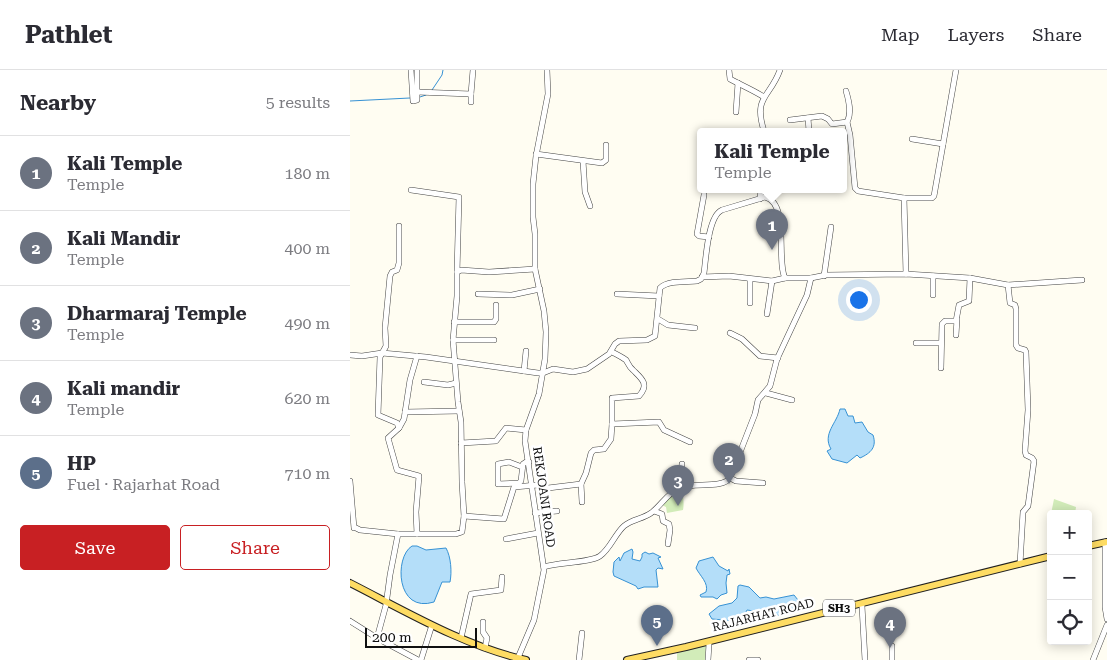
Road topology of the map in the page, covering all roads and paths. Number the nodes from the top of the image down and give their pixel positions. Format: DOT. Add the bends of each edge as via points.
graph roads {
  1 [pos="411,70"];
  2 [pos="417,70"];
  3 [pos="473,70"];
  4 [pos="547,70"];
  5 [pos="729,70"];
  6 [pos="780,70"];
  7 [pos="956,70"];
  8 [pos="738,83"];
  9 [pos="846,91"];
  10 [pos="417,92"];
  11 [pos="471,94"];
  12 [pos="764,97"];
  13 [pos="471,102"];
  14 [pos="736,112"];
  15 [pos="808,118"];
  16 [pos="790,120"];
  17 [pos="847,122"];
  18 [pos="763,128"];
  19 [pos="809,128"];
  20 [pos="912,139"];
  21 [pos="943,144"];
  22 [pos="606,145"];
  23 [pos="536,154"];
  24 [pos="583,161"];
  25 [pos="411,190"];
  26 [pos="761,193"];
  27 [pos="704,195"];
  28 [pos="904,198"];
  29 [pos="760,199"];
  30 [pos="590,206"];
  31 [pos="399,226"];
  32 [pos="831,227"];
  33 [pos="709,237"];
  34 [pos="535,269"];
  35 [pos="457,272"];
  36 [pos="906,274"];
  37 [pos="824,276"];
  38 [pos="933,276"];
  39 [pos="702,277"];
  40 [pos="785,278"];
  41 [pos="811,278"];
  42 [pos="970,278"];
  43 [pos="750,279"];
  44 [pos="1082,280"];
  45 [pos="772,281"];
  46 [pos="1008,285"];
  47 [pos="540,289"];
  48 [pos="478,294"];
  49 [pos="617,294"];
  50 [pos="933,295"];
  51 [pos="659,296"];
  52 [pos="750,303"];
  53 [pos="496,305"];
  54 [pos="767,314"];
  55 [pos="658,319"];
  56 [pos="957,320"];
  57 [pos="454,322"];
  58 [pos="695,328"];
  59 [pos="730,333"];
  60 [pos="956,335"];
  61 [pos="453,340"];
  62 [pos="494,340"];
  63 [pos="916,343"];
  64 [pos="941,343"];
  65 [pos="526,351"];
  66 [pos="612,352"];
  67 [pos="382,353"];
  68 [pos="350,355"];
  69 [pos="417,356"];
  70 [pos="778,358"];
  71 [pos="454,361"];
  72 [pos="942,368"];
  73 [pos="524,371"];
  74 [pos="543,373"];
  75 [pos="424,382"];
  76 [pos="456,383"];
  77 [pos="766,393"];
  78 [pos="792,400"];
  79 [pos="459,411"];
  80 [pos="405,412"];
  81 [pos="612,424"];
  82 [pos="399,428"];
  83 [pos="526,430"];
  84 [pos="690,442"];
  85 [pos="462,443"];
  86 [pos="529,462"];
  87 [pos="682,464"];
  88 [pos="522,467"];
  89 [pos="730,478"];
  90 [pos="350,481"];
  91 [pos="581,484"];
  92 [pos="763,484"];
  93 [pos="532,485"];
  94 [pos="680,487"];
  95 [pos="582,502"];
  96 [pos="556,511"];
  97 [pos="654,511"];
  98 [pos="535,513"];
  99 [pos="464,516"];
  100 [pos="352,529"];
  101 [pos="538,533"];
  102 [pos="398,534"];
  103 [pos="417,534"];
  104 [pos="506,539"];
  105 [pos="668,544"];
  106 [pos="1106,544"];
  107 [pos="1092,547"];
  108 [pos="1047,559"];
  109 [pos="1047,559"];
  110 [pos="1020,564"];
  111 [pos="544,567"];
  112 [pos="502,577"];
  113 [pos="350,585"];
  114 [pos="386,603"];
  115 [pos="862,606"];
  116 [pos="1107,620"];
  117 [pos="350,621"];
  118 [pos="484,622"];
  119 [pos="1107,625"];
  120 [pos="431,628"];
  121 [pos="582,633"];
  122 [pos="377,638"];
  123 [pos="461,638"];
  124 [pos="709,644"];
  125 [pos="892,646"];
  126 [pos="485,648"];
  127 [pos="405,657"];
  128 [pos="518,659"];
  129 [pos="420,660"];
  130 [pos="510,660"];
  131 [pos="526,660"];
  132 [pos="579,660"];
  133 [pos="626,660"];
  134 [pos="641,660"];
  135 [pos="708,660"];
  136 [pos="749,660"];
  137 [pos="758,660"];
  138 [pos="865,660"];
  139 [pos="892,660"];
  140 [pos="1093,660"];
  1 -- 10 [label="street" via="413,101 417,100"];
  2 -- 10 [label="street"];
  3 -- 11 [label="street"];
  4 -- 23 [label="street, REKJOANI ROAD" via="548,94"];
  5 -- 8 [label="street" via="730,79"];
  6 -- 12 [label="street"];
  7 -- 21 [label="street"];
  8 -- 12 [label="street"];
  8 -- 14 [label="street"];
  9 -- 17 [label="street"];
  10 -- 11 [label="street"];
  11 -- 13 [label="street"];
  12 -- 18 [label="street" via="759,115"];
  15 -- 16 [label="street"];
  15 -- 17 [label="street" via="822,116 834,124"];
  15 -- 19 [label="street"];
  17 -- 28 [label="street" via="855,188"];
  20 -- 21 [label="street"];
  21 -- 28 [label="street" via="932,198"];
  22 -- 24 [label="street" via="605,162"];
  23 -- 24 [label="street"];
  23 -- 34 [label="street, REKJOANI ROAD" via="533,184"];
  24 -- 30 [label="street" via="585,192"];
  25 -- 35 [label="street" via="459,197"];
  26 -- 29 [label="street"];
  27 -- 33 [label="street" via="697,234"];
  28 -- 36 [label="street"];
  29 -- 33 [label="street" via="718,211"];
  29 -- 40 [label="street" via="771,199 776,209 781,226"];
  31 -- 67 [label="street" via="399,263 390,276 386,346"];
  32 -- 37 [label="street"];
  33 -- 39 [label="street"];
  34 -- 35 [label="street"];
  34 -- 47 [label="street, REKJOANI ROAD"];
  35 -- 57 [label="street"];
  36 -- 37 [label="street"];
  36 -- 38 [label="street"];
  37 -- 41 [label="street"];
  38 -- 42 [label="street"];
  38 -- 50 [label="street"];
  39 -- 43 [label="street"];
  39 -- 51 [label="street" via="697,281 663,285"];
  40 -- 41 [label="street"];
  40 -- 45 [label="street"];
  41 -- 70 [label="street" via="807,295"];
  42 -- 46 [label="street"];
  42 -- 56 [label="street" via="969,301 958,307"];
  43 -- 45 [label="street"];
  43 -- 52 [label="street"];
  44 -- 46 [label="street"];
  45 -- 54 [label="street"];
  46 -- 110 [label="street" via="1009,302 1016,308 1016,345 1026,352 1028,410 1025,453 1034,461 1028,506 1023,512"];
  47 -- 48 [label="street" via="512,295"];
  47 -- 74 [label="street, REKJOANI ROAD" via="546,332"];
  49 -- 51 [label="street"];
  51 -- 55 [label="street"];
  53 -- 57 [label="street" via="494,322"];
  55 -- 58 [label="street"];
  55 -- 66 [label="street" via="657,331 652,338 619,340"];
  56 -- 60 [label="street"];
  56 -- 64 [label="street" via="943,322"];
  57 -- 61 [label="street"];
  59 -- 70 [label="street" via="760,356"];
  61 -- 62 [label="street"];
  61 -- 71 [label="street"];
  63 -- 64 [label="street"];
  64 -- 72 [label="street"];
  65 -- 73 [label="street"];
  66 -- 74 [label="street" via="587,369 573,372 553,369"];
  66 -- 81 [label="street" via="640,375 643,389 639,396 612,398"];
  67 -- 68 [label="street"];
  67 -- 69 [label="street"];
  67 -- 82 [label="street" via="378,415 397,423"];
  69 -- 71 [label="street"];
  69 -- 80 [label="street"];
  70 -- 77 [label="street"];
  71 -- 73 [label="street"];
  71 -- 76 [label="street"];
  73 -- 74 [label="street"];
  74 -- 83 [label="street, REKJOANI ROAD"];
  75 -- 76 [label="street"];
  76 -- 79 [label="street"];
  77 -- 78 [label="street"];
  77 -- 89 [label="street" via="758,400"];
  79 -- 80 [label="street"];
  79 -- 85 [label="street"];
  80 -- 82 [label="street"];
  81 -- 84 [label="street" via="659,422 664,430"];
  81 -- 91 [label="street" via="609,443 604,449 591,453"];
  82 -- 103 [label="street" via="388,438 397,470 419,476"];
  83 -- 85 [label="street" via="506,428 496,441"];
  83 -- 86 [label="street, REKJOANI ROAD"];
  85 -- 99 [label="street"];
  86 -- 88 [label="street"];
  86 -- 93 [label="street, REKJOANI ROAD"];
  87 -- 94 [label="street"];
  88 -- 88 [label="street" via="519,483 498,484 498,464 509,462"];
  89 -- 92 [label="street"];
  89 -- 94 [label="street" via="721,484"];
  90 -- 100 [label="street"];
  91 -- 93 [label="street" via="548,488"];
  91 -- 95 [label="street"];
  93 -- 98 [label="street, REKJOANI ROAD"];
  93 -- 99 [label="street" via="514,487 504,519"];
  94 -- 97 [label="street, REKJOANI ROAD"];
  96 -- 98 [label="street"];
  97 -- 105 [label="street" via="662,514 663,521 669,524"];
  97 -- 111 [label="street, REKJOANI ROAD" via="628,522 601,555"];
  98 -- 101 [label="street, REKJOANI ROAD"];
  99 -- 103 [label="street" via="460,534"];
  100 -- 102 [label="street" via="354,526 360,530"];
  101 -- 104 [label="street"];
  101 -- 111 [label="street, REKJOANI ROAD"];
  102 -- 103 [label="street"];
  102 -- 114 [label="street"];
  106 -- 107 [label="main road"];
  106 -- 116 [label="street"];
  108 -- 110 [label="main road, RAJARHAT ROAD / SH3"];
  109 -- 115 [label="main road, RAJARHAT ROAD / SH3"];
  110 -- 133 [label="main road, RAJARHAT ROAD / SH3"];
  111 -- 128 [label="street, REKJOANI ROAD" via="534,620"];
  112 -- 123 [label="street" via="501,590 472,594"];
  113 -- 114 [label="main road"];
  114 -- 120 [label="main road"];
  114 -- 122 [label="street"];
  114 -- 123 [label="main road"];
  115 -- 124 [label="main road, RAJARHAT ROAD / SH3"];
  115 -- 138 [label="street"];
  117 -- 122 [label="street"];
  118 -- 126 [label="street"];
  119 -- 140 [label="street"];
  120 -- 129 [label="street"];
  120 -- 130 [label="main road" via="471,647"];
  121 -- 132 [label="street"];
  122 -- 127 [label="street"];
  123 -- 126 [label="main road"];
  124 -- 134 [label="main road, RAJARHAT ROAD / SH3"];
  124 -- 135 [label="street"];
  125 -- 139 [label="street"];
  126 -- 128 [label="main road"];
  127 -- 129 [label="street"];
  128 -- 131 [label="main road"];
  136 -- 137 [label="street"];
}
